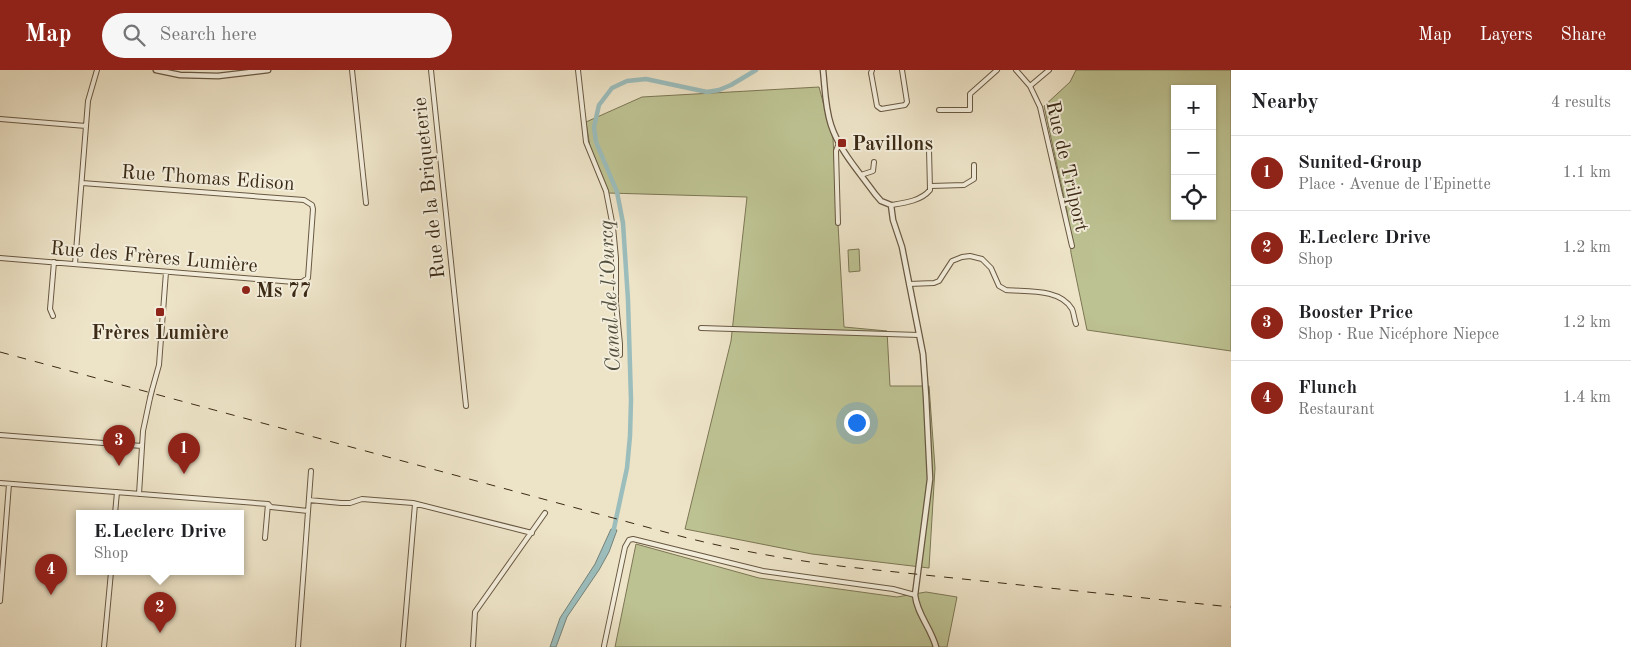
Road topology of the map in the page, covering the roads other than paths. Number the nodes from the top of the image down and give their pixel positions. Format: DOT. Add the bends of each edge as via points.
graph roads {
  1 [pos="97,70"];
  2 [pos="156,70"];
  3 [pos="268,70"];
  4 [pos="352,70"];
  5 [pos="431,70"];
  6 [pos="578,70"];
  7 [pos="823,70"];
  8 [pos="872,70"];
  9 [pos="902,70"];
  10 [pos="997,70"];
  11 [pos="1016,70"];
  12 [pos="1047,71"];
  13 [pos="1030,86"];
  14 [pos="939,110"];
  15 [pos="0,119"];
  16 [pos="86,126"];
  17 [pos="839,143"];
  18 [pos="929,149"];
  19 [pos="874,162"];
  20 [pos="974,165"];
  21 [pos="861,175"];
  22 [pos="82,182"];
  23 [pos="930,186"];
  24 [pos="366,203"];
  25 [pos="891,205"];
  26 [pos="313,223"];
  27 [pos="838,223"];
  28 [pos="1072,246"];
  29 [pos="0,258"];
  30 [pos="54,262"];
  31 [pos="75,264"];
  32 [pos="166,272"];
  33 [pos="909,284"];
  34 [pos="54,316"];
  35 [pos="1076,324"];
  36 [pos="701,328"];
  37 [pos="919,335"];
  38 [pos="620,355"];
  39 [pos="466,406"];
  40 [pos="0,435"];
  41 [pos="142,446"];
  42 [pos="311,471"];
  43 [pos="0,483"];
  44 [pos="9,484"];
  45 [pos="116,492"];
  46 [pos="139,494"];
  47 [pos="309,500"];
  48 [pos="268,504"];
  49 [pos="415,504"];
  50 [pos="115,510"];
  51 [pos="308,510"];
  52 [pos="545,513"];
  53 [pos="525,530"];
  54 [pos="532,533"];
  55 [pos="265,538"];
  56 [pos="527,539"];
  57 [pos="110,575"];
  58 [pos="915,595"];
  59 [pos="0,601"];
  60 [pos="604,646"];
  61 [pos="104,647"];
  62 [pos="298,647"];
  63 [pos="403,647"];
  64 [pos="473,647"];
  65 [pos="936,647"];
  1 -- 16 [label="street" via="88,101"];
  2 -- 3 [label="street" via="180,75 218,76"];
  4 -- 24 [label="street"];
  5 -- 39 [label="street, Rue de la Briqueterie"];
  6 -- 38 [label="street" via="586,142 606,191 613,228"];
  7 -- 17 [label="street" via="827,108"];
  8 -- 9 [label="street" via="880,109 907,102"];
  10 -- 14 [label="street" via="970,94 970,110"];
  11 -- 13 [label="street, Rue de Trilport"];
  12 -- 13 [label="street"];
  13 -- 28 [label="street, Rue de Trilport" via="1040,107"];
  15 -- 16 [label="street"];
  16 -- 22 [label="street"];
  17 -- 21 [label="street"];
  17 -- 27 [label="street" via="836,151"];
  18 -- 23 [label="street"];
  19 -- 21 [label="street" via="873,171"];
  20 -- 23 [label="street" via="974,178 964,185"];
  21 -- 25 [label="street" via="881,201"];
  22 -- 26 [label="street, Rue Thomas Edison" via="304,200 312,205"];
  22 -- 31 [label="street"];
  23 -- 25 [label="street" via="927,194 907,203"];
  25 -- 33 [label="street"];
  26 -- 32 [label="street, Rue des Frères Lumière" via="308,278 302,282"];
  29 -- 30 [label="street, Rue des Frères Lumière"];
  30 -- 31 [label="street, Rue des Frères Lumière"];
  30 -- 34 [label="street" via="50,309"];
  31 -- 32 [label="street, Rue des Frères Lumière"];
  32 -- 41 [label="street, bridge" via="158,366"];
  33 -- 35 [label="street" via="939,281 952,261 962,256 976,257 991,268 999,286 1006,290 1055,295 1066,301"];
  33 -- 37 [label="street"];
  36 -- 37 [label="street"];
  37 -- 58 [label="street" via="923,354 930,479"];
  40 -- 41 [label="street"];
  41 -- 46 [label="street"];
  42 -- 47 [label="street"];
  43 -- 44 [label="street"];
  44 -- 45 [label="street"];
  44 -- 59 [label="street"];
  45 -- 46 [label="street"];
  45 -- 50 [label="street"];
  46 -- 48 [label="street"];
  47 -- 49 [label="street" via="350,503 362,499"];
  47 -- 51 [label="street"];
  48 -- 51 [label="street" via="271,507"];
  48 -- 55 [label="street"];
  49 -- 53 [label="street"];
  49 -- 63 [label="street"];
  51 -- 62 [label="street"];
  52 -- 54 [label="street"];
  53 -- 54 [label="street"];
  53 -- 56 [label="street"];
  54 -- 56 [label="street"];
  56 -- 64 [label="street" via="475,612"];
  57 -- 61 [label="street"];
  58 -- 60 [label="street" via="763,571 633,539 625,547"];
  58 -- 65 [label="street" via="916,605"];
}
